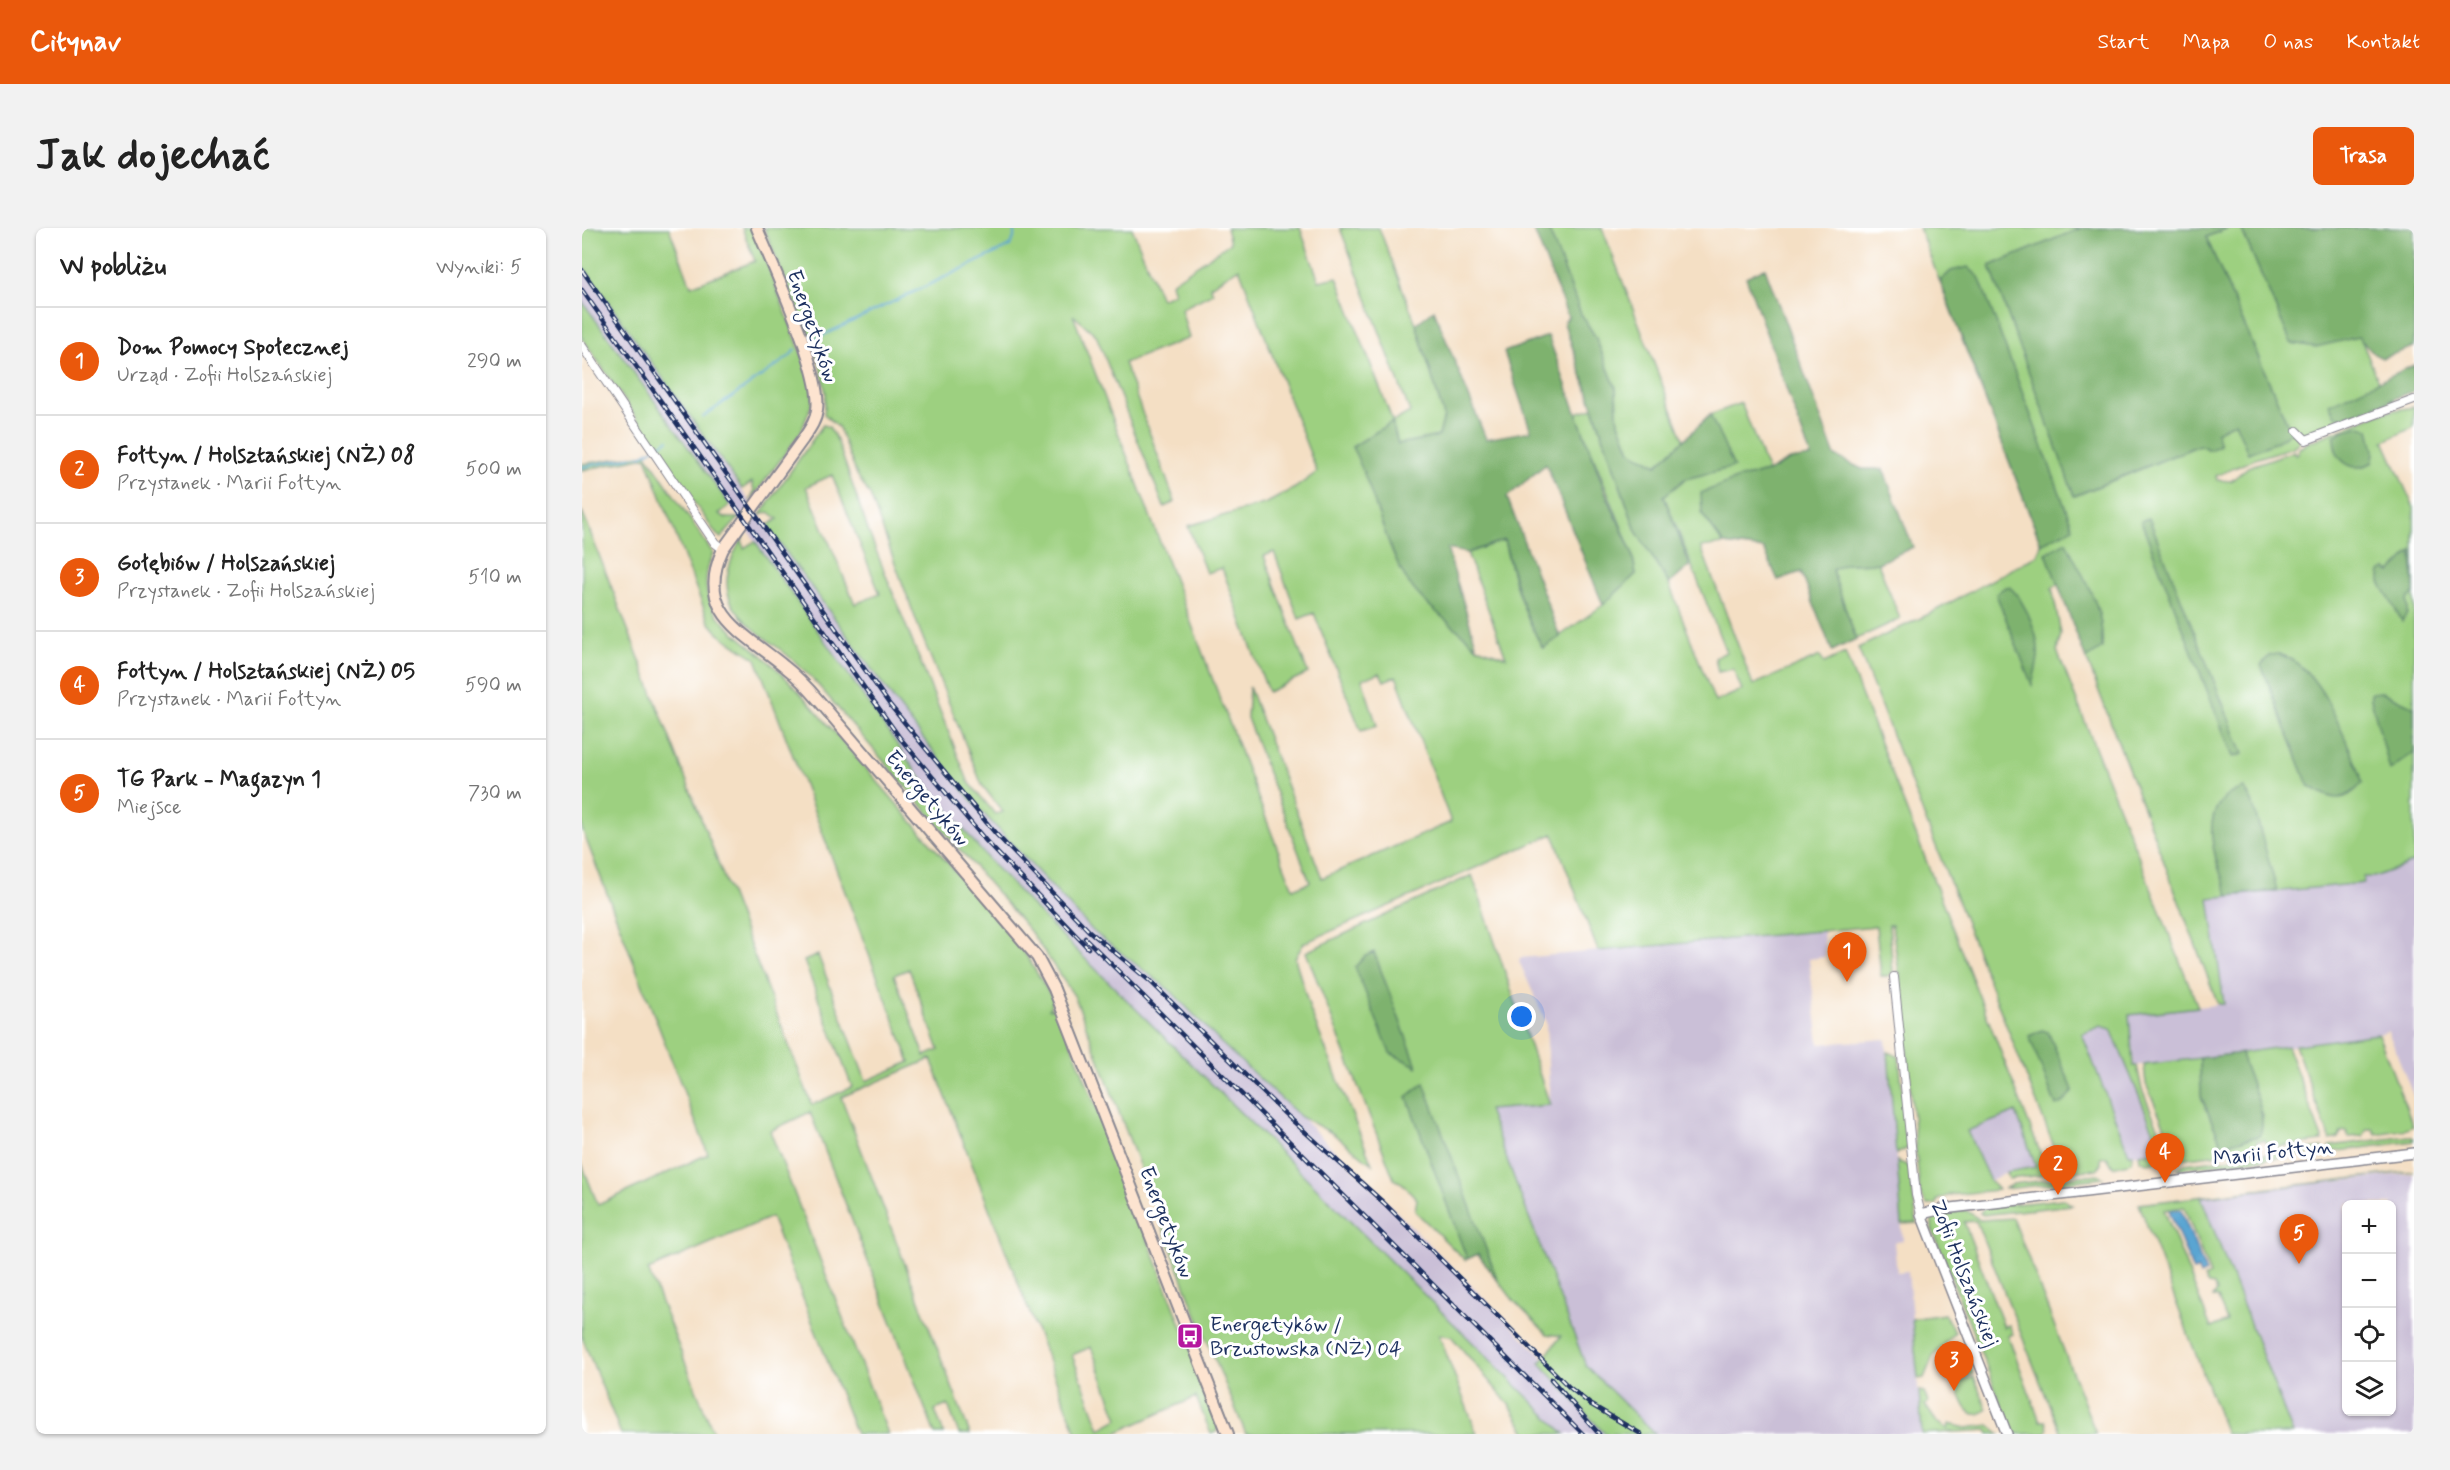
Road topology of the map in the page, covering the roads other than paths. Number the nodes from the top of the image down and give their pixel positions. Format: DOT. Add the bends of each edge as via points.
graph roads {
  1 [pos="757,228"];
  2 [pos="582,346"];
  3 [pos="2414,400"];
  4 [pos="2297,431"];
  5 [pos="723,549"];
  6 [pos="1894,978"];
  7 [pos="2414,1153"];
  8 [pos="1921,1214"];
  9 [pos="1228,1434"];
  10 [pos="2007,1434"];
  1 -- 5 [label="main road, Energetyków" via="815,379 817,409 810,430"];
  2 -- 5 [label="street" via="715,543"];
  3 -- 4 [label="street" via="2306,440"];
  5 -- 9 [label="main road, Energetyków" via="715,567 714,590 722,613 785,666 820,702 1026,942 1046,972"];
  6 -- 8 [label="street, Zofii Holszańskiej"];
  7 -- 8 [label="street, Marii Fołtyn"];
  8 -- 10 [label="street, Zofii Holszańskiej"];
}
